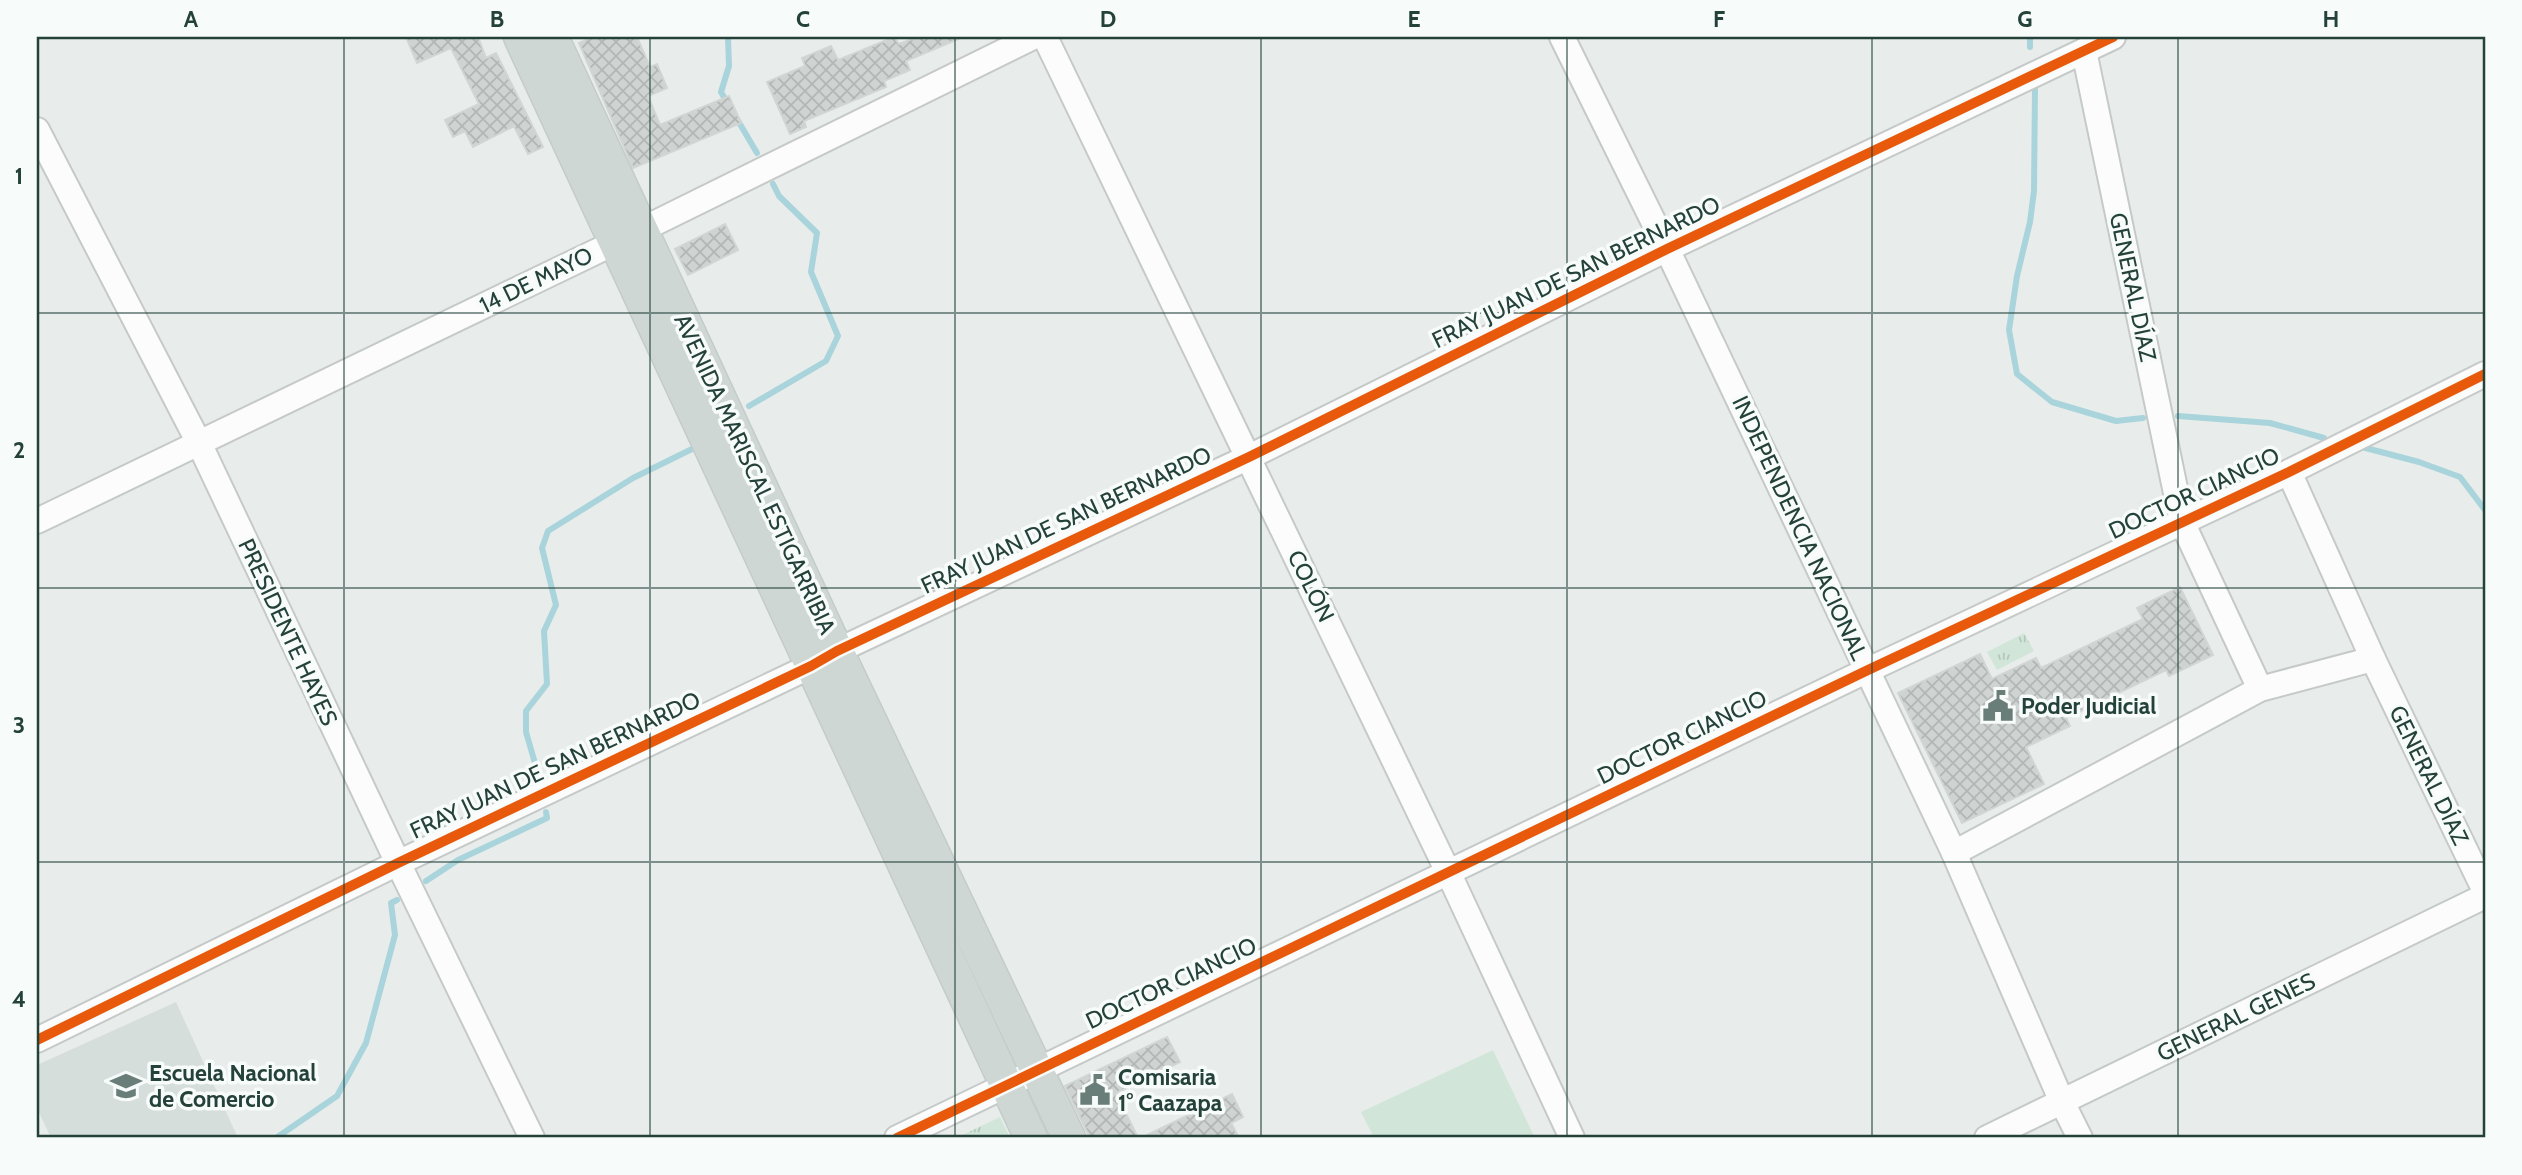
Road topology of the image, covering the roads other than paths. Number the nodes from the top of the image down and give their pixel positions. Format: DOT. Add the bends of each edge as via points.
graph roads {
  1 [pos="520,37"];
  2 [pos="552,37"];
  3 [pos="1033,37"];
  4 [pos="1045,37"];
  5 [pos="1562,37"];
  6 [pos="2113,37"];
  7 [pos="2084,51"];
  8 [pos="37,130"];
  9 [pos="628,236"];
  10 [pos="1667,249"];
  11 [pos="2485,374"];
  12 [pos="199,443"];
  13 [pos="1250,457"];
  14 [pos="2289,472"];
  15 [pos="37,521"];
  16 [pos="2182,522"];
  17 [pos="824,659"];
  18 [pos="2373,659"];
  19 [pos="1868,670"];
  20 [pos="2260,689"];
  21 [pos="1954,853"];
  22 [pos="398,863"];
  23 [pos="1449,874"];
  24 [pos="2485,894"];
  25 [pos="37,1040"];
  26 [pos="1037,1070"];
  27 [pos="1006,1086"];
  28 [pos="2062,1102"];
  29 [pos="532,1138"];
  30 [pos="897,1138"];
  31 [pos="1031,1138"];
  32 [pos="1069,1138"];
  33 [pos="1572,1138"];
  34 [pos="1987,1138"];
  35 [pos="2080,1138"];
  1 -- 9 [label="main road, AVENIDA MARISCAL ESTIGARRIBIA"];
  2 -- 9 [label="main road, AVENIDA MARISCAL ESTIGARRIBIA"];
  3 -- 9 [label="street, 14 DE MAYO"];
  4 -- 13 [label="street, COLÓN"];
  5 -- 10 [label="street, INDEPENDENCIA NACIONAL"];
  6 -- 7 [label="street, FRAY JUAN DE SAN BERNARDO"];
  7 -- 10 [label="street, FRAY JUAN DE SAN BERNARDO"];
  7 -- 16 [label="street, GENERAL DÍAZ"];
  8 -- 12 [label="street, PRESIDENTE HAYES"];
  9 -- 12 [label="street, 14 DE MAYO"];
  9 -- 17 [label="main road, AVENIDA MARISCAL ESTIGARRIBIA"];
  10 -- 13 [label="street, FRAY JUAN DE SAN BERNARDO"];
  10 -- 19 [label="street, INDEPENDENCIA NACIONAL"];
  11 -- 14 [label="street, DOCTOR CIANCIO"];
  12 -- 15 [label="street, 14 DE MAYO"];
  12 -- 22 [label="street, PRESIDENTE HAYES"];
  13 -- 17 [label="street, FRAY JUAN DE SAN BERNARDO"];
  13 -- 23 [label="street, COLÓN"];
  14 -- 16 [label="street, DOCTOR CIANCIO"];
  14 -- 18 [label="street, GENERAL DÍAZ"];
  16 -- 19 [label="street, DOCTOR CIANCIO"];
  16 -- 20 [label="street, GENERAL DÍAZ"];
  17 -- 22 [label="street, FRAY JUAN DE SAN BERNARDO"];
  17 -- 26 [label="main road, AVENIDA MARISCAL ESTIGARRIBIA"];
  17 -- 27 [label="main road, AVENIDA MARISCAL ESTIGARRIBIA"];
  18 -- 20 [label="street"];
  18 -- 24 [label="street, GENERAL DÍAZ"];
  19 -- 21 [label="street, INDEPENDENCIA NACIONAL"];
  19 -- 23 [label="street, DOCTOR CIANCIO"];
  20 -- 21 [label="street"];
  21 -- 28 [label="street, INDEPENDENCIA NACIONAL"];
  22 -- 25 [label="street, FRAY JUAN DE SAN BERNARDO"];
  22 -- 29 [label="street, PRESIDENTE HAYES"];
  23 -- 26 [label="street, DOCTOR CIANCIO"];
  23 -- 33 [label="street, COLÓN"];
  24 -- 28 [label="street, GENERAL GENES"];
  26 -- 27 [label="street, DOCTOR CIANCIO"];
  26 -- 32 [label="main road, AVENIDA MARISCAL ESTIGARRIBIA"];
  27 -- 30 [label="street, DOCTOR CIANCIO"];
  27 -- 31 [label="main road, AVENIDA MARISCAL ESTIGARRIBIA"];
  28 -- 34 [label="street, GENERAL GENES"];
  28 -- 35 [label="street, INDEPENDENCIA NACIONAL"];
}
